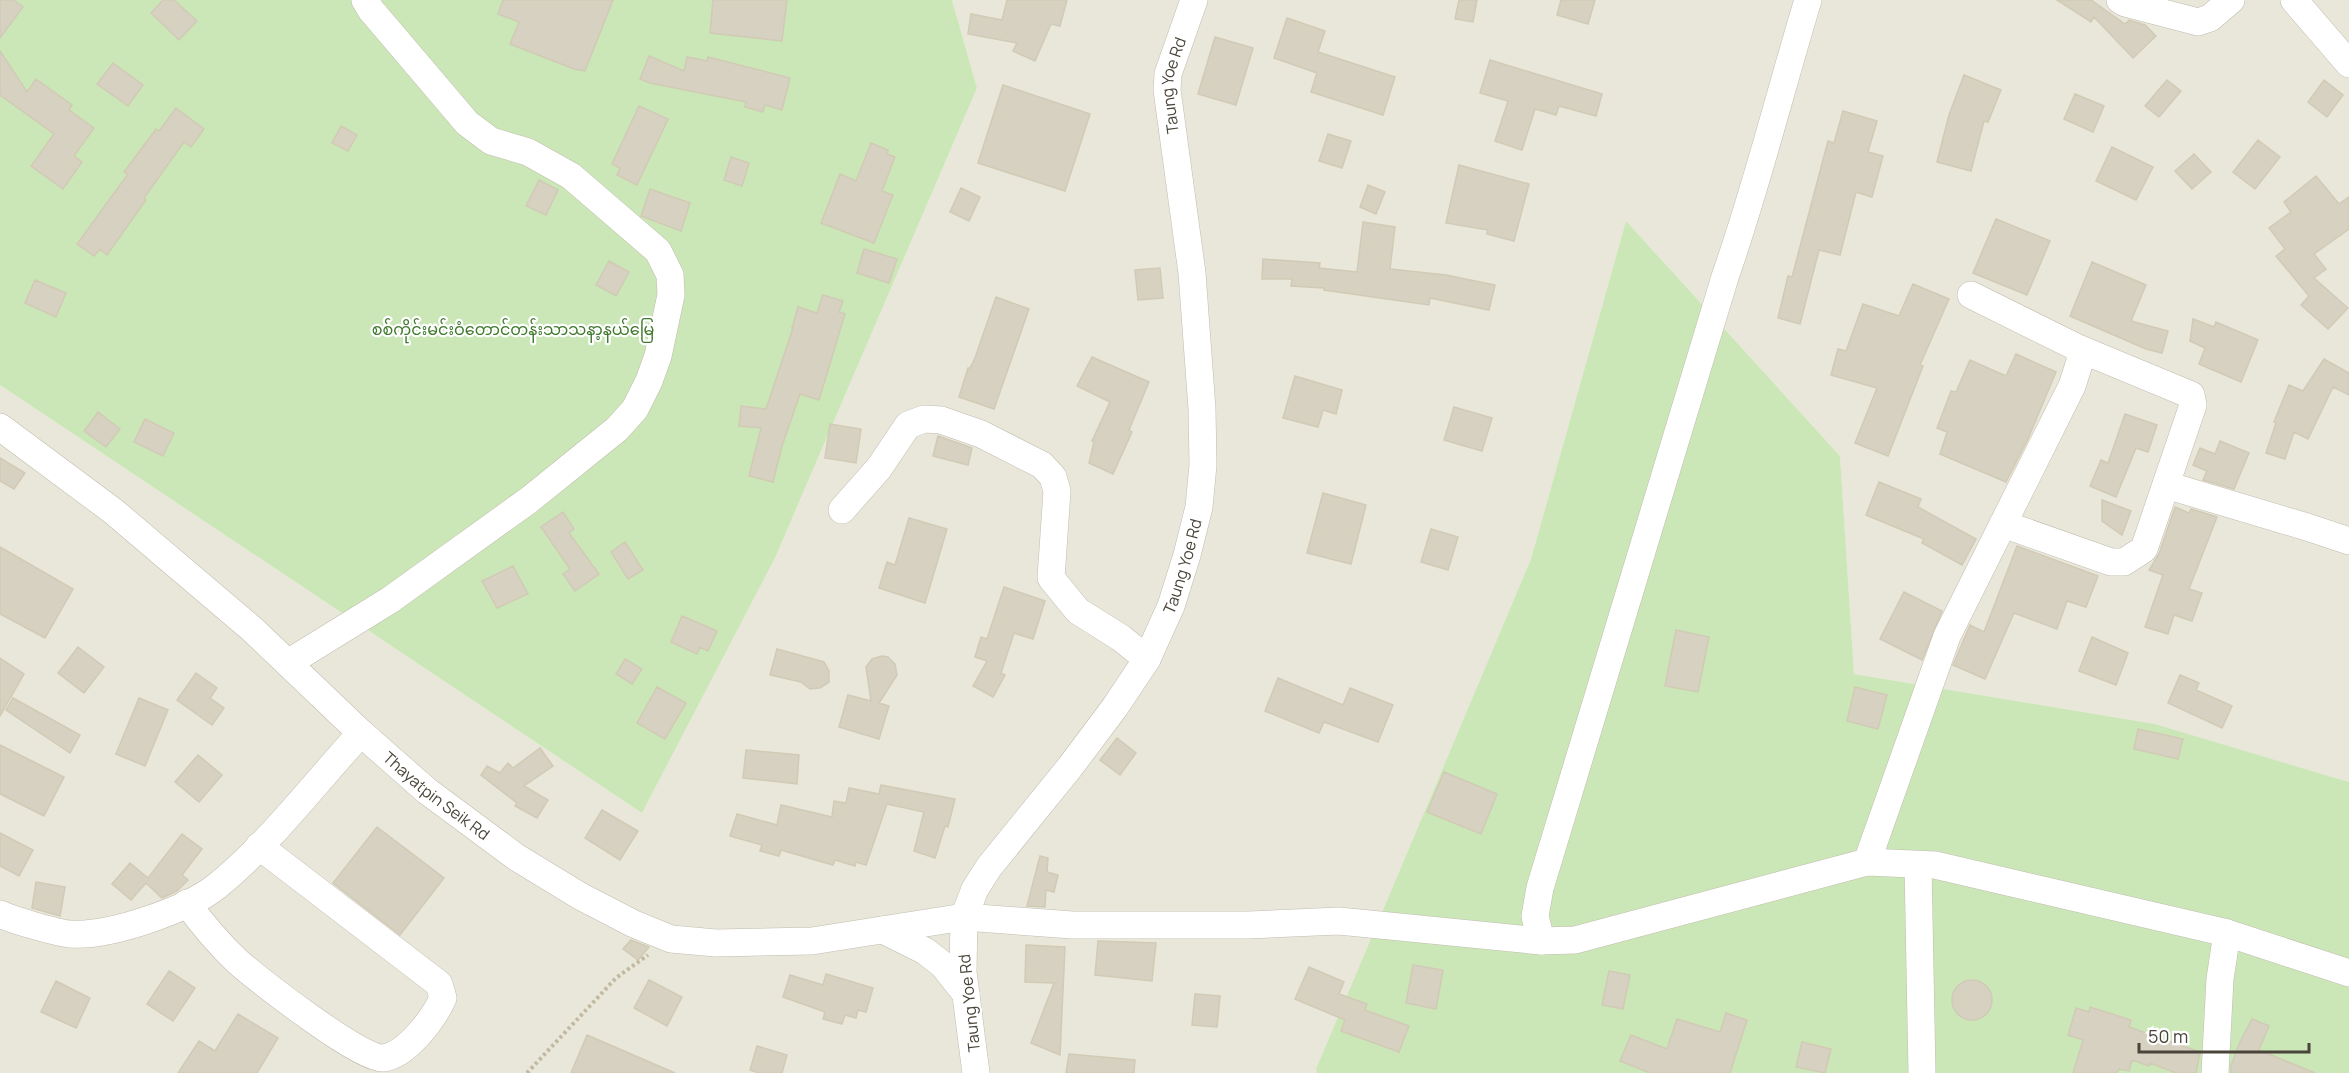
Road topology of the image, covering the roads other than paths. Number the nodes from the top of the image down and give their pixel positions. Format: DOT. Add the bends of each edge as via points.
graph roads {
  1 [pos="365,0"];
  2 [pos="1194,0"];
  3 [pos="1808,0"];
  4 [pos="2120,0"];
  5 [pos="2231,0"];
  6 [pos="2294,0"];
  7 [pos="2349,64"];
  8 [pos="1971,295"];
  9 [pos="2080,349"];
  10 [pos="0,427"];
  11 [pos="2166,485"];
  12 [pos="842,510"];
  13 [pos="2003,524"];
  14 [pos="2349,542"];
  15 [pos="1147,658"];
  16 [pos="288,663"];
  17 [pos="361,733"];
  18 [pos="259,846"];
  19 [pos="1867,862"];
  20 [pos="1918,865"];
  21 [pos="187,903"];
  22 [pos="0,914"];
  23 [pos="964,917"];
  24 [pos="883,930"];
  25 [pos="2227,933"];
  26 [pos="1541,941"];
  27 [pos="2349,973"];
  28 [pos="967,995"];
  29 [pos="976,1073"];
  30 [pos="1922,1073"];
  31 [pos="2216,1073"];
  1 -- 16 [label="street" via="467,123 491,141 528,152 571,176 658,251 670,275 671,296 649,381 635,409 617,429 529,500 390,600"];
  2 -- 15 [label="street, Taung Yoe Rd" via="1167,74 1167,90 1192,273 1203,465 1199,507 1187,555 1171,606"];
  3 -- 26 [label="street" via="1540,888 1535,916"];
  4 -- 5 [label="street" via="2198,22 2210,18"];
  6 -- 7 [label="street"];
  8 -- 9 [label="street"];
  9 -- 11 [label="street" via="2191,395 2193,405"];
  9 -- 13 [label="street" via="2072,386"];
  10 -- 16 [label="street, Thayatpin Seik Rd" via="113,511"];
  11 -- 13 [label="street" via="2144,549 2124,562 2112,562"];
  11 -- 14 [label="street"];
  12 -- 15 [label="street" via="879,468 908,425 924,419 941,420 981,434 1042,465 1053,477 1057,491 1051,578 1078,611"];
  13 -- 19 [label="street" via="1947,636"];
  15 -- 23 [label="street, Taung Yoe Rd" via="1116,707 989,867"];
  16 -- 17 [label="street, Thayatpin Seik Rd"];
  17 -- 18 [label="street"];
  17 -- 24 [label="street, Thayatpin Seik Rd" via="427,791 516,857 580,896 671,939 716,943 812,941"];
  18 -- 21 [label="street" via="216,888"];
  18 -- 21 [label="street" via="439,984 443,998 435,1017 397,1053 382,1058 369,1055 334,1035 239,963"];
  19 -- 20 [label="street, Thayatpin Seik Rd"];
  19 -- 26 [label="street, Thayatpin Seik Rd" via="1575,940"];
  20 -- 25 [label="street, Thayatpin Seik Rd" via="1935,865"];
  20 -- 30 [label="street"];
  21 -- 22 [label="street" via="161,916 108,930 70,934"];
  23 -- 24 [label="street, Thayatpin Seik Rd"];
  23 -- 26 [label="street, Thayatpin Seik Rd" via="1072,925 1339,921"];
  23 -- 28 [label="street, Taung Yoe Rd" via="963,972"];
  24 -- 28 [label="street" via="925,951 943,965"];
  25 -- 27 [label="street, Thayatpin Seik Rd"];
  25 -- 31 [label="street" via="2220,979"];
  28 -- 29 [label="street, Taung Yoe Rd"];
}
